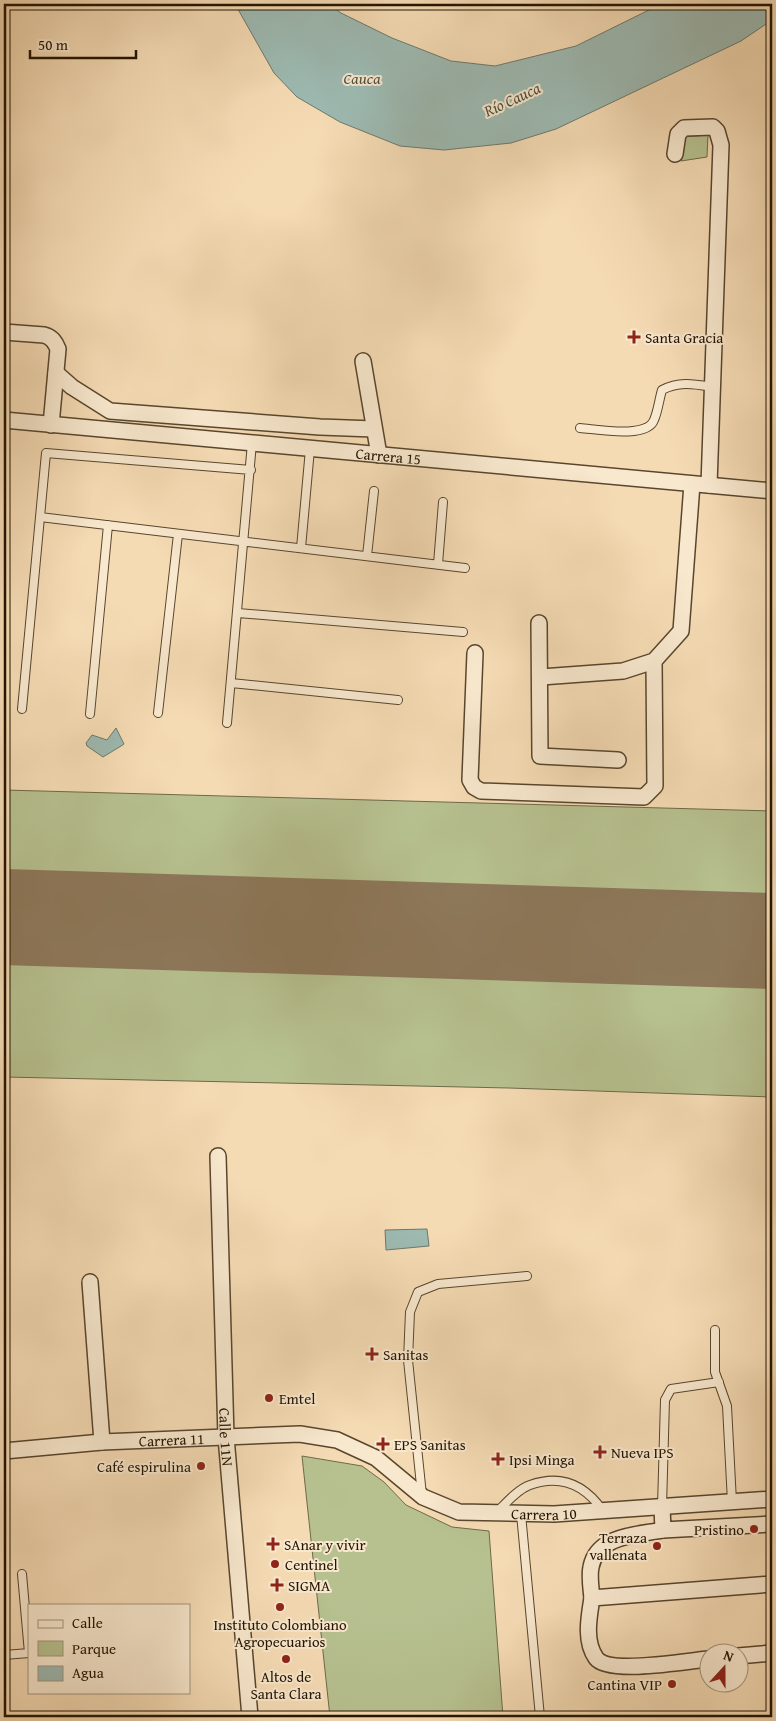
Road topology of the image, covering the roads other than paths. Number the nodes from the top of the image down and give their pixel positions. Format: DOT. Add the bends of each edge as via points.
graph roads {
  1 [pos="675,154"];
  2 [pos="4,332"];
  3 [pos="362,361"];
  4 [pos="56,373"];
  5 [pos="713,387"];
  6 [pos="4,420"];
  7 [pos="51,425"];
  8 [pos="374,428"];
  9 [pos="580,428"];
  10 [pos="252,443"];
  11 [pos="310,448"];
  12 [pos="379,455"];
  13 [pos="251,470"];
  14 [pos="692,484"];
  15 [pos="708,485"];
  16 [pos="374,491"];
  17 [pos="772,491"];
  18 [pos="443,502"];
  19 [pos="40,517"];
  20 [pos="108,525"];
  21 [pos="178,534"];
  22 [pos="245,541"];
  23 [pos="301,548"];
  24 [pos="367,556"];
  25 [pos="438,564"];
  26 [pos="465,568"];
  27 [pos="238,613"];
  28 [pos="539,623"];
  29 [pos="463,632"];
  30 [pos="475,653"];
  31 [pos="654,661"];
  32 [pos="541,677"];
  33 [pos="231,683"];
  34 [pos="398,700"];
  35 [pos="22,709"];
  36 [pos="158,713"];
  37 [pos="90,714"];
  38 [pos="227,723"];
  39 [pos="618,760"];
  40 [pos="218,1156"];
  41 [pos="527,1276"];
  42 [pos="90,1282"];
  43 [pos="715,1330"];
  44 [pos="719,1382"];
  45 [pos="226,1437"];
  46 [pos="337,1440"];
  47 [pos="102,1442"];
  48 [pos="4,1451"];
  49 [pos="422,1497"];
  50 [pos="772,1499"];
  51 [pos="732,1502"];
  52 [pos="662,1507"];
  53 [pos="603,1511"];
  54 [pos="496,1513"];
  55 [pos="521,1514"];
  56 [pos="772,1524"];
  57 [pos="662,1530"];
  58 [pos="22,1574"];
  59 [pos="772,1584"];
  60 [pos="592,1598"];
  61 [pos="28,1642"];
  62 [pos="28,1653"];
  63 [pos="772,1653"];
  64 [pos="4,1655"];
  65 [pos="748,1655"];
  66 [pos="698,1660"];
  67 [pos="250,1717"];
  68 [pos="540,1717"];
  1 -- 5 [label="street" via="678,134 684,128 713,127 718,131 721,145"];
  2 -- 4 [label="street" via="44,335 52,339 58,349"];
  3 -- 8 [label="street"];
  4 -- 7 [label="street"];
  4 -- 8 [label="street" via="110,411"];
  5 -- 9 [label="lane" via="684,383 662,390 654,422 646,429 631,432"];
  5 -- 15 [label="street"];
  6 -- 7 [label="street, Carrera 15"];
  7 -- 10 [label="street, Carrera 15"];
  8 -- 12 [label="street"];
  10 -- 11 [label="street, Carrera 15"];
  10 -- 13 [label="lane"];
  11 -- 12 [label="street, Carrera 15"];
  11 -- 23 [label="lane"];
  12 -- 14 [label="street, Carrera 15"];
  13 -- 19 [label="lane" via="46,453"];
  13 -- 22 [label="lane"];
  14 -- 15 [label="street, Carrera 15"];
  14 -- 31 [label="street" via="681,631"];
  15 -- 17 [label="street, Carrera 15"];
  16 -- 24 [label="lane"];
  18 -- 25 [label="lane"];
  19 -- 20 [label="lane"];
  19 -- 35 [label="lane"];
  20 -- 21 [label="lane"];
  20 -- 37 [label="lane"];
  21 -- 22 [label="lane"];
  21 -- 36 [label="lane"];
  22 -- 23 [label="lane"];
  22 -- 27 [label="lane"];
  23 -- 24 [label="lane"];
  24 -- 25 [label="lane"];
  25 -- 26 [label="lane"];
  27 -- 29 [label="lane"];
  27 -- 33 [label="lane"];
  28 -- 32 [label="street"];
  30 -- 31 [label="street" via="470,780 481,791 644,797 650,793 655,786"];
  31 -- 32 [label="street" via="623,671"];
  32 -- 39 [label="street" via="540,756"];
  33 -- 34 [label="lane"];
  33 -- 38 [label="lane"];
  40 -- 45 [label="street, Calle 11N"];
  41 -- 49 [label="lane" via="438,1284 418,1292 410,1312 408,1360"];
  42 -- 47 [label="street"];
  43 -- 44 [label="lane" via="715,1372"];
  44 -- 51 [label="lane" via="727,1406"];
  44 -- 52 [label="lane" via="671,1389 665,1400"];
  45 -- 46 [label="street, Carrera 11" via="300,1434"];
  45 -- 47 [label="street, Carrera 11"];
  45 -- 67 [label="street, Calle 11N"];
  46 -- 49 [label="street, Carrera 10" via="376,1458"];
  47 -- 48 [label="street, Carrera 11"];
  49 -- 54 [label="street, Carrera 10" via="458,1512"];
  50 -- 51 [label="street, Carrera 10"];
  51 -- 52 [label="street, Carrera 10"];
  52 -- 53 [label="street, Carrera 10"];
  52 -- 57 [label="street"];
  53 -- 54 [label="lane" via="594,1498 579,1486 564,1482 528,1485"];
  53 -- 55 [label="street, Carrera 10"];
  54 -- 55 [label="street, Carrera 10"];
  55 -- 68 [label="lane"];
  56 -- 57 [label="street"];
  57 -- 60 [label="street" via="609,1540 595,1554 591,1568"];
  58 -- 61 [label="lane"];
  59 -- 60 [label="street"];
  60 -- 66 [label="street" via="589,1642 596,1659 602,1663 618,1667"];
  62 -- 64 [label="lane"];
  63 -- 65 [label="street"];
}
